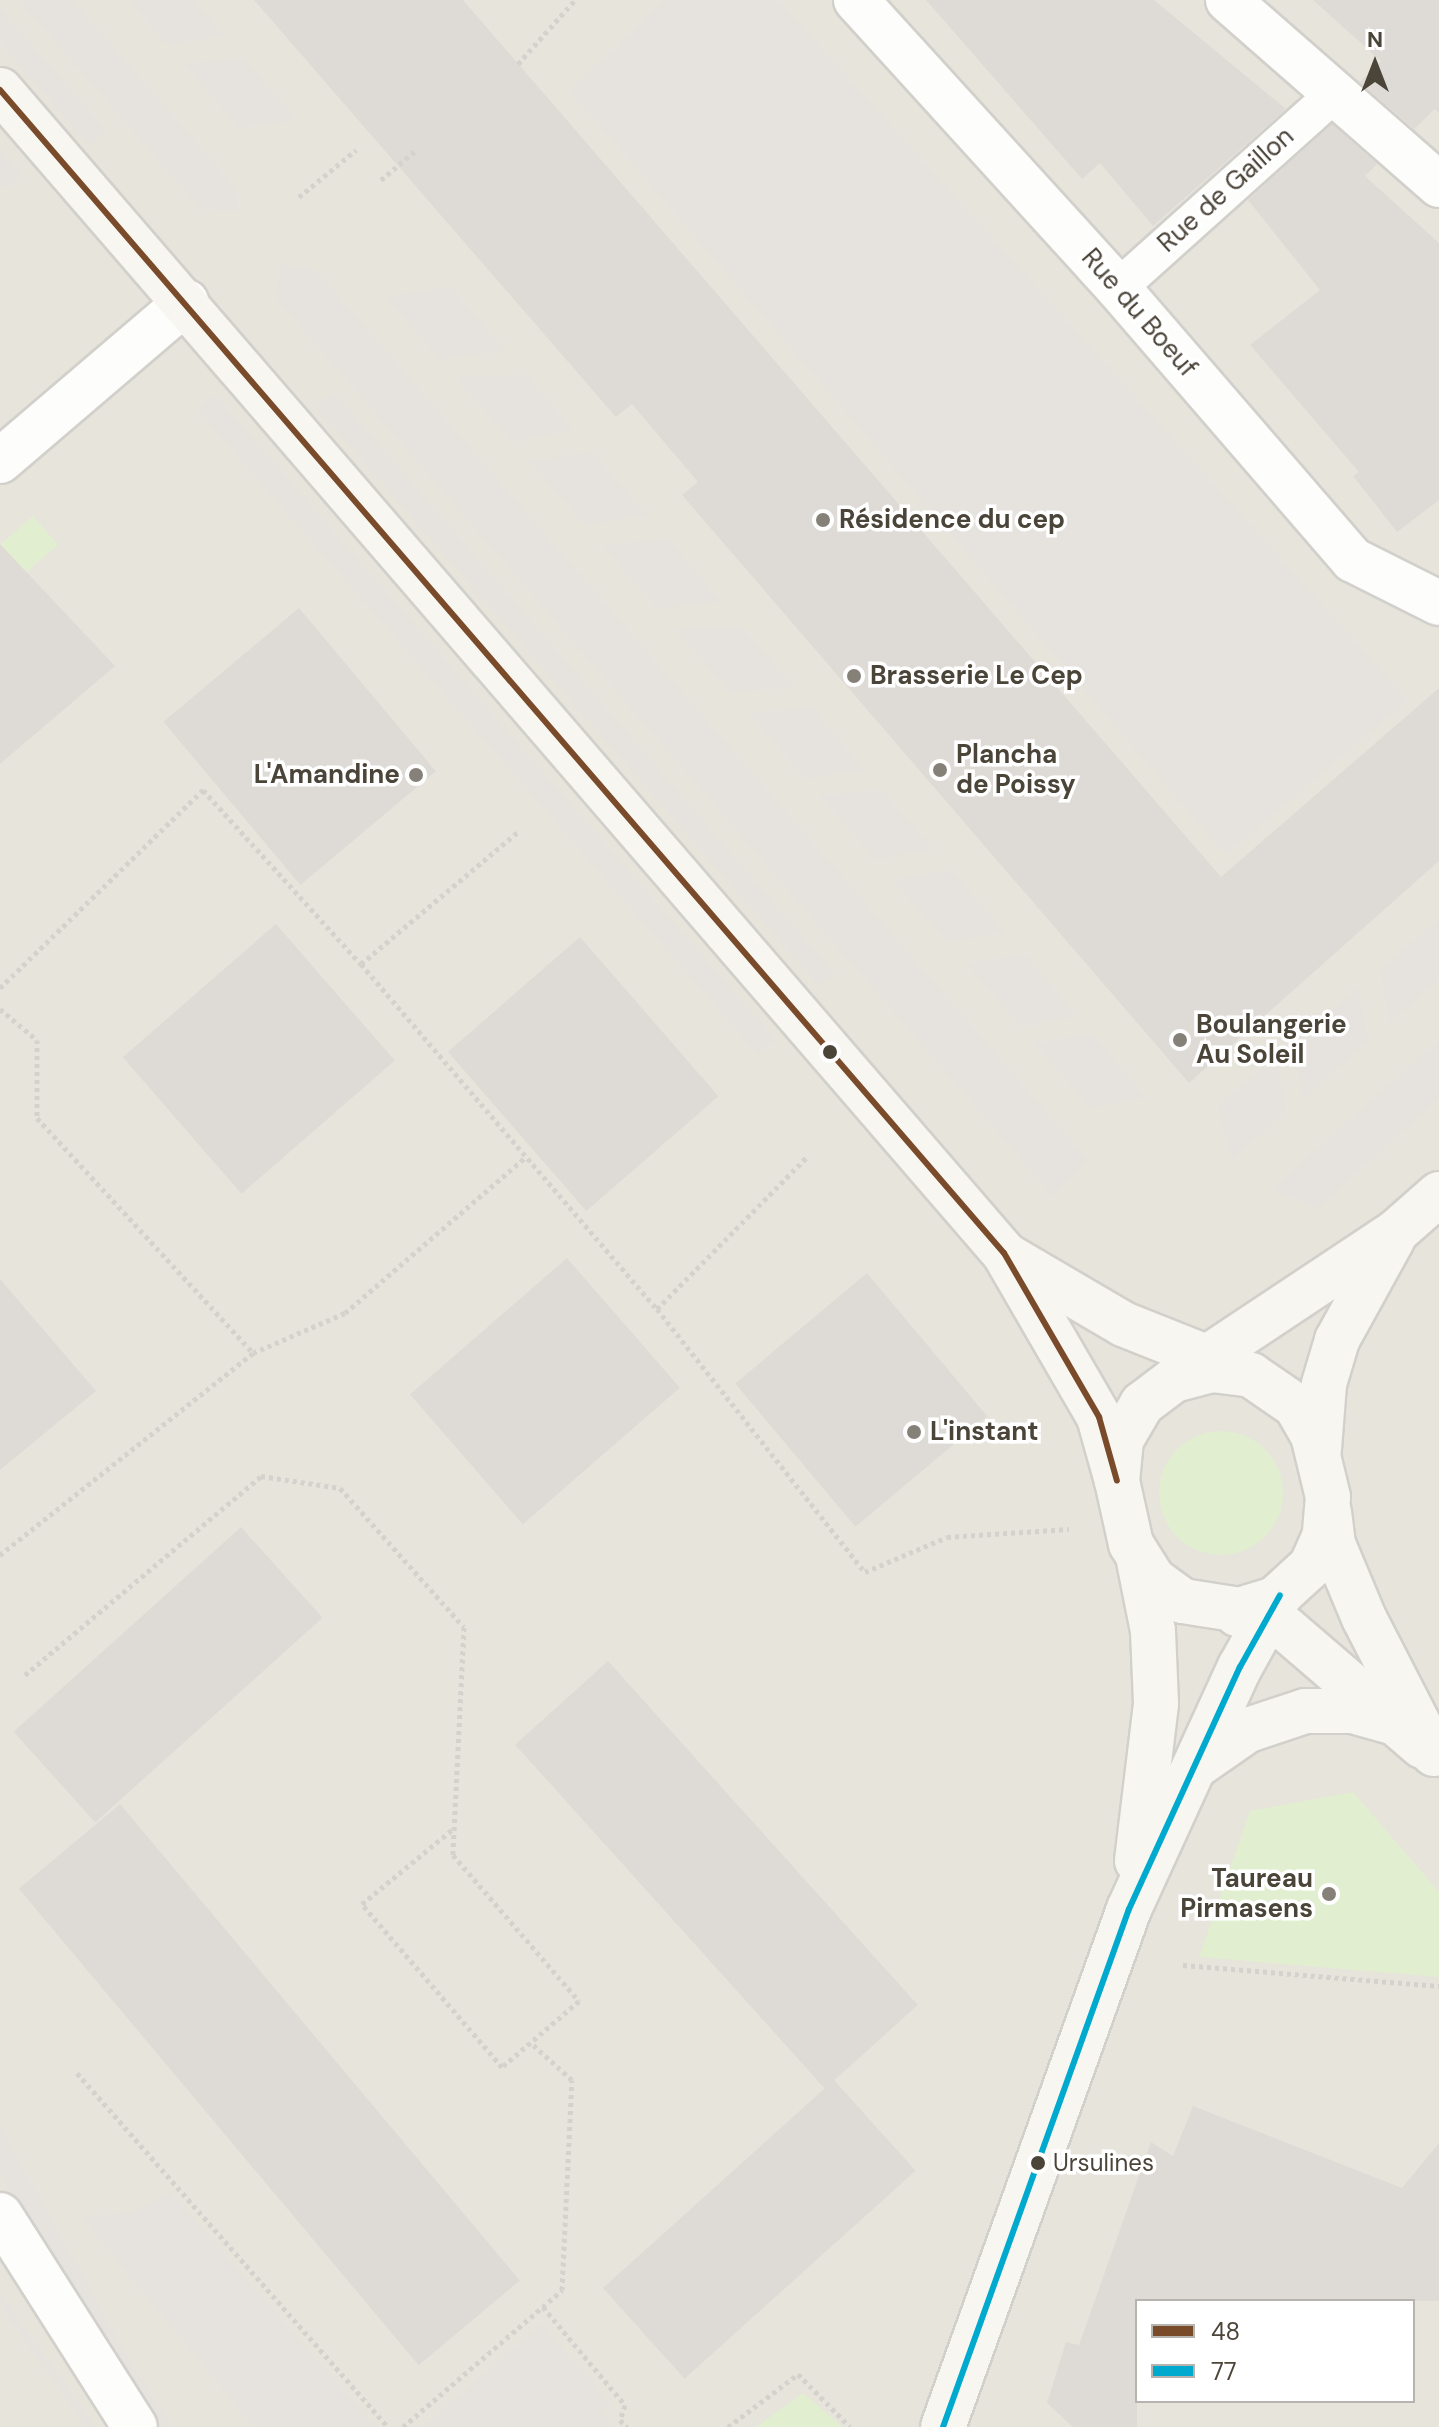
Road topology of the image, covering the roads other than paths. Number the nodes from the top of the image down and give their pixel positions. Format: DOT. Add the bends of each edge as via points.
graph roads {
  1 [pos="856,0"];
  2 [pos="1243,5"];
  3 [pos="0,90"];
  4 [pos="1334,94"];
  5 [pos="1439,185"];
  6 [pos="1118,288"];
  7 [pos="186,302"];
  8 [pos="0,461"];
  9 [pos="1439,603"];
  10 [pos="1439,1194"];
  11 [pos="1397,1231"];
  12 [pos="1004,1253"];
  13 [pos="1206,1358"];
  14 [pos="1251,1375"];
  15 [pos="1167,1384"];
  16 [pos="1318,1455"];
  17 [pos="1117,1481"];
  18 [pos="1329,1511"];
  19 [pos="1138,1558"];
  20 [pos="1257,1609"];
  21 [pos="1389,1721"];
  22 [pos="1436,1757"];
  23 [pos="1199,1764"];
  24 [pos="1129,1909"];
  25 [pos="0,2215"];
  26 [pos="135,2427"];
  27 [pos="943,2427"];
  1 -- 6 [label="street, Rue du Boeuf"];
  2 -- 4 [label="street"];
  3 -- 7 [label="street"];
  4 -- 5 [label="street"];
  4 -- 6 [label="lane, Rue de Gaillon"];
  6 -- 9 [label="street, Rue du Boeuf" via="1353,560"];
  7 -- 8 [label="street"];
  7 -- 12 [label="street"];
  10 -- 11 [label="street"];
  11 -- 13 [label="street"];
  11 -- 16 [label="street" via="1337,1340 1324,1384"];
  12 -- 13 [label="street" via="1096,1311"];
  12 -- 17 [label="street" via="1099,1417"];
  13 -- 14 [label="street"];
  13 -- 15 [label="street"];
  14 -- 15 [label="street" via="1212,1370"];
  14 -- 16 [label="street" via="1296,1406"];
  15 -- 17 [label="street" via="1128,1424 1119,1447"];
  16 -- 18 [label="street"];
  17 -- 19 [label="street"];
  18 -- 20 [label="street" via="1318,1554 1302,1577"];
  18 -- 22 [label="street" via="1333,1544 1364,1618"];
  19 -- 20 [label="street" via="1153,1579 1183,1601"];
  19 -- 24 [label="street" via="1151,1620 1156,1703"];
  20 -- 21 [label="street" via="1297,1637"];
  20 -- 23 [label="street"];
  21 -- 22 [label="street"];
  21 -- 23 [label="street" via="1353,1711 1305,1711 1248,1730"];
  23 -- 24 [label="street"];
  24 -- 27 [label="street"];
  25 -- 26 [label="street"];
}
